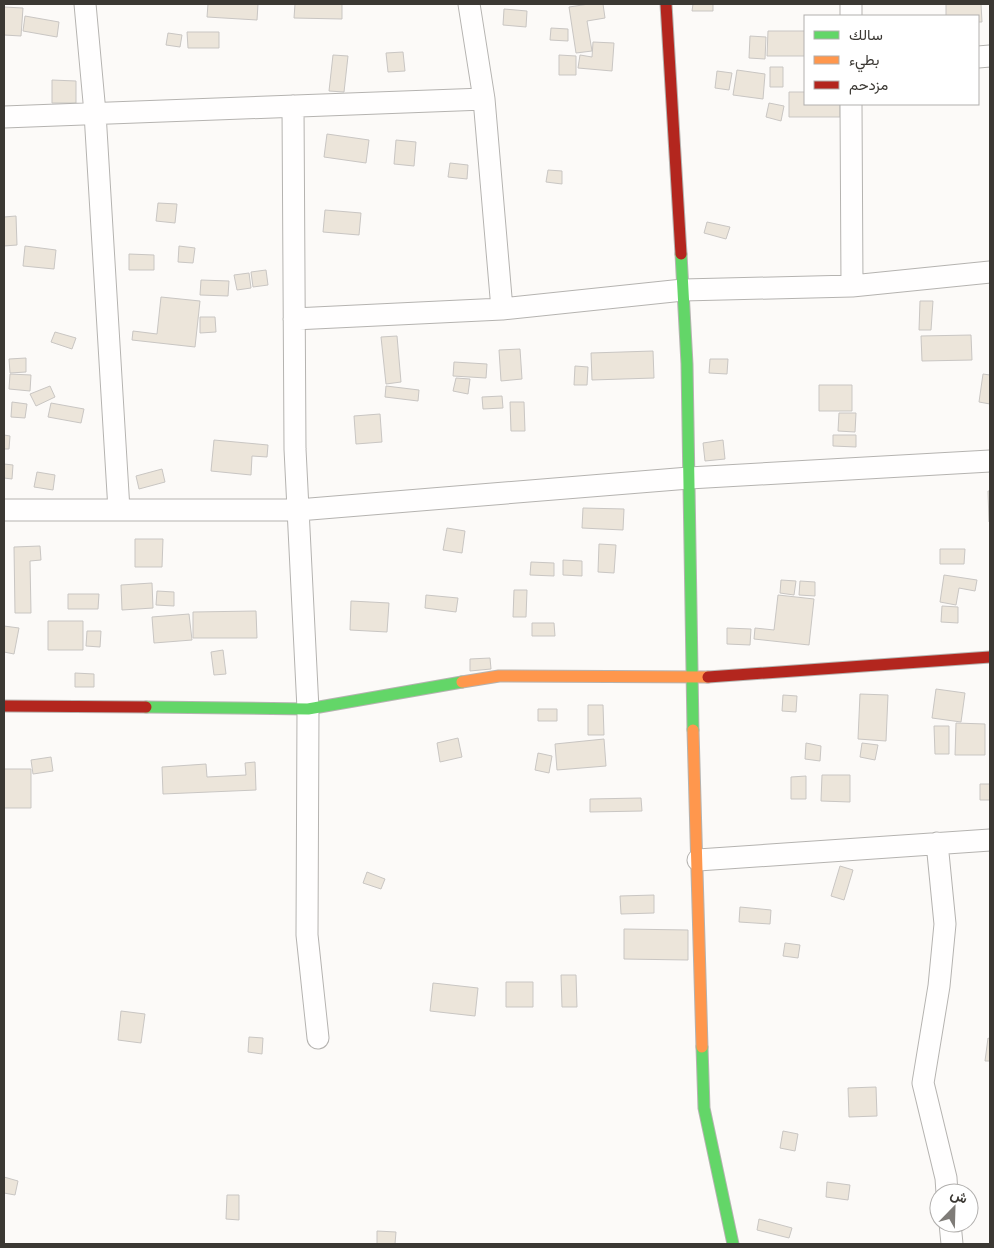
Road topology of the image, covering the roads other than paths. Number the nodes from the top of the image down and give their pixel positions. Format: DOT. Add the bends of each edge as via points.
graph roads {
  1 [pos="85,4"];
  2 [pos="469,4"];
  3 [pos="666,4"];
  4 [pos="484,99"];
  5 [pos="852,105"];
  6 [pos="293,106"];
  7 [pos="95,113"];
  8 [pos="4,117"];
  9 [pos="990,272"];
  10 [pos="852,286"];
  11 [pos="683,290"];
  12 [pos="502,309"];
  13 [pos="294,319"];
  14 [pos="990,460"];
  15 [pos="689,478"];
  16 [pos="4,510"];
  17 [pos="119,510"];
  18 [pos="298,510"];
  19 [pos="990,657"];
  20 [pos="692,678"];
  21 [pos="4,706"];
  22 [pos="308,709"];
  23 [pos="990,840"];
  24 [pos="937,843"];
  25 [pos="698,860"];
  26 [pos="318,1038"];
  27 [pos="946,1183"];
  28 [pos="733,1244"];
  1 -- 7 [label="street"];
  2 -- 4 [label="street"];
  3 -- 11 [label="street"];
  4 -- 6 [label="street"];
  4 -- 12 [label="street"];
  5 -- 10 [label="street"];
  6 -- 7 [label="street"];
  6 -- 13 [label="street"];
  7 -- 8 [label="street"];
  7 -- 17 [label="street"];
  9 -- 10 [label="street"];
  10 -- 11 [label="street"];
  11 -- 12 [label="street"];
  11 -- 15 [label="street" via="688,364"];
  12 -- 13 [label="street"];
  13 -- 18 [label="street"];
  14 -- 15 [label="street"];
  15 -- 18 [label="street"];
  15 -- 20 [label="street"];
  16 -- 17 [label="street"];
  17 -- 18 [label="street"];
  18 -- 22 [label="street"];
  19 -- 20 [label="street"];
  20 -- 22 [label="street" via="499,676"];
  20 -- 25 [label="street"];
  21 -- 22 [label="street"];
  22 -- 26 [label="street" via="307,935"];
  23 -- 24 [label="street"];
  24 -- 25 [label="street"];
  24 -- 27 [label="street" via="945,924 939,986 923,1083"];
  25 -- 28 [label="street" via="704,1108"];
}
